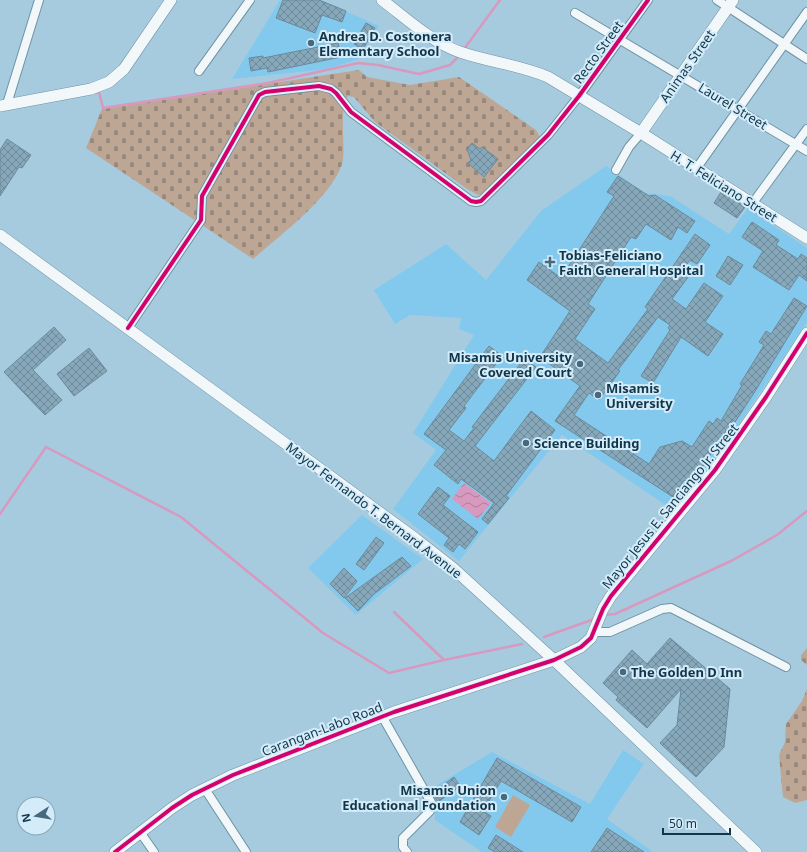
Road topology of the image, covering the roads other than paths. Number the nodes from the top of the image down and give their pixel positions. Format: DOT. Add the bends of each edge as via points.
graph roads {
  1 [pos="39,0"];
  2 [pos="171,0"];
  3 [pos="250,0"];
  4 [pos="382,0"];
  5 [pos="648,0"];
  6 [pos="717,0"];
  7 [pos="730,4"];
  8 [pos="807,12"];
  9 [pos="575,13"];
  10 [pos="620,39"];
  11 [pos="784,45"];
  12 [pos="807,60"];
  13 [pos="199,71"];
  14 [pos="680,74"];
  15 [pos="580,96"];
  16 [pos="4,105"];
  17 [pos="738,110"];
  18 [pos="807,129"];
  19 [pos="641,133"];
  20 [pos="796,145"];
  21 [pos="807,151"];
  22 [pos="696,169"];
  23 [pos="616,170"];
  24 [pos="752,204"];
  25 [pos="0,234"];
  26 [pos="807,238"];
  27 [pos="128,328"];
  28 [pos="807,333"];
  29 [pos="594,632"];
  30 [pos="554,660"];
  31 [pos="786,667"];
  32 [pos="382,716"];
  33 [pos="205,788"];
  34 [pos="140,832"];
  35 [pos="751,850"];
  36 [pos="115,852"];
  37 [pos="154,852"];
  38 [pos="246,852"];
  39 [pos="407,852"];
  1 -- 16 [label="street"];
  2 -- 16 [label="street" via="124,69 110,82 91,89"];
  3 -- 13 [label="street"];
  4 -- 15 [label="street, H. T. Feliciano Street" via="448,47 534,71"];
  5 -- 10 [label="street, Recto Street"];
  6 -- 7 [label="street"];
  7 -- 11 [label="street"];
  7 -- 14 [label="street, Animas Street"];
  8 -- 11 [label="street"];
  9 -- 10 [label="street, Laurel Street"];
  10 -- 14 [label="street, Laurel Street"];
  10 -- 15 [label="street, Recto Street"];
  11 -- 12 [label="street"];
  11 -- 17 [label="street"];
  14 -- 17 [label="street, Laurel Street"];
  14 -- 19 [label="street, Animas Street"];
  15 -- 19 [label="street, H. T. Feliciano Street"];
  15 -- 27 [label="street, Recto Street" via="537,147 485,199 476,202 351,112 331,89 320,86 262,93 257,97 202,196 201,220"];
  17 -- 20 [label="street, Laurel Street"];
  17 -- 22 [label="street"];
  18 -- 20 [label="street"];
  19 -- 22 [label="street, H. T. Feliciano Street"];
  19 -- 23 [label="street" via="629,147"];
  20 -- 21 [label="street, Laurel Street"];
  20 -- 24 [label="street"];
  22 -- 24 [label="street, H. T. Feliciano Street"];
  24 -- 26 [label="street, H. T. Feliciano Street"];
  25 -- 27 [label="street, Mayor Fernando T. Bernard Avenue"];
  27 -- 30 [label="street, Mayor Fernando T. Bernard Avenue" via="416,539 453,568"];
  28 -- 29 [label="street, Mayor Jesus E. Sanciango Jr. Street" via="715,470 606,602"];
  29 -- 30 [label="street, Mayor Jesus E. Sanciango Jr. Street" via="587,643"];
  29 -- 31 [label="street" via="610,632 662,609 671,608"];
  30 -- 32 [label="street, Carangan-Labo Road"];
  30 -- 35 [label="street, Mayor Fernando T. Bernard Avenue"];
  32 -- 33 [label="street, Carangan-Labo Road"];
  32 -- 39 [label="street" via="432,804 430,811 403,838 403,847"];
  33 -- 34 [label="street, Carangan-Labo Road"];
  33 -- 38 [label="street"];
  34 -- 36 [label="street, Carangan-Labo Road"];
  34 -- 37 [label="street"];
}
